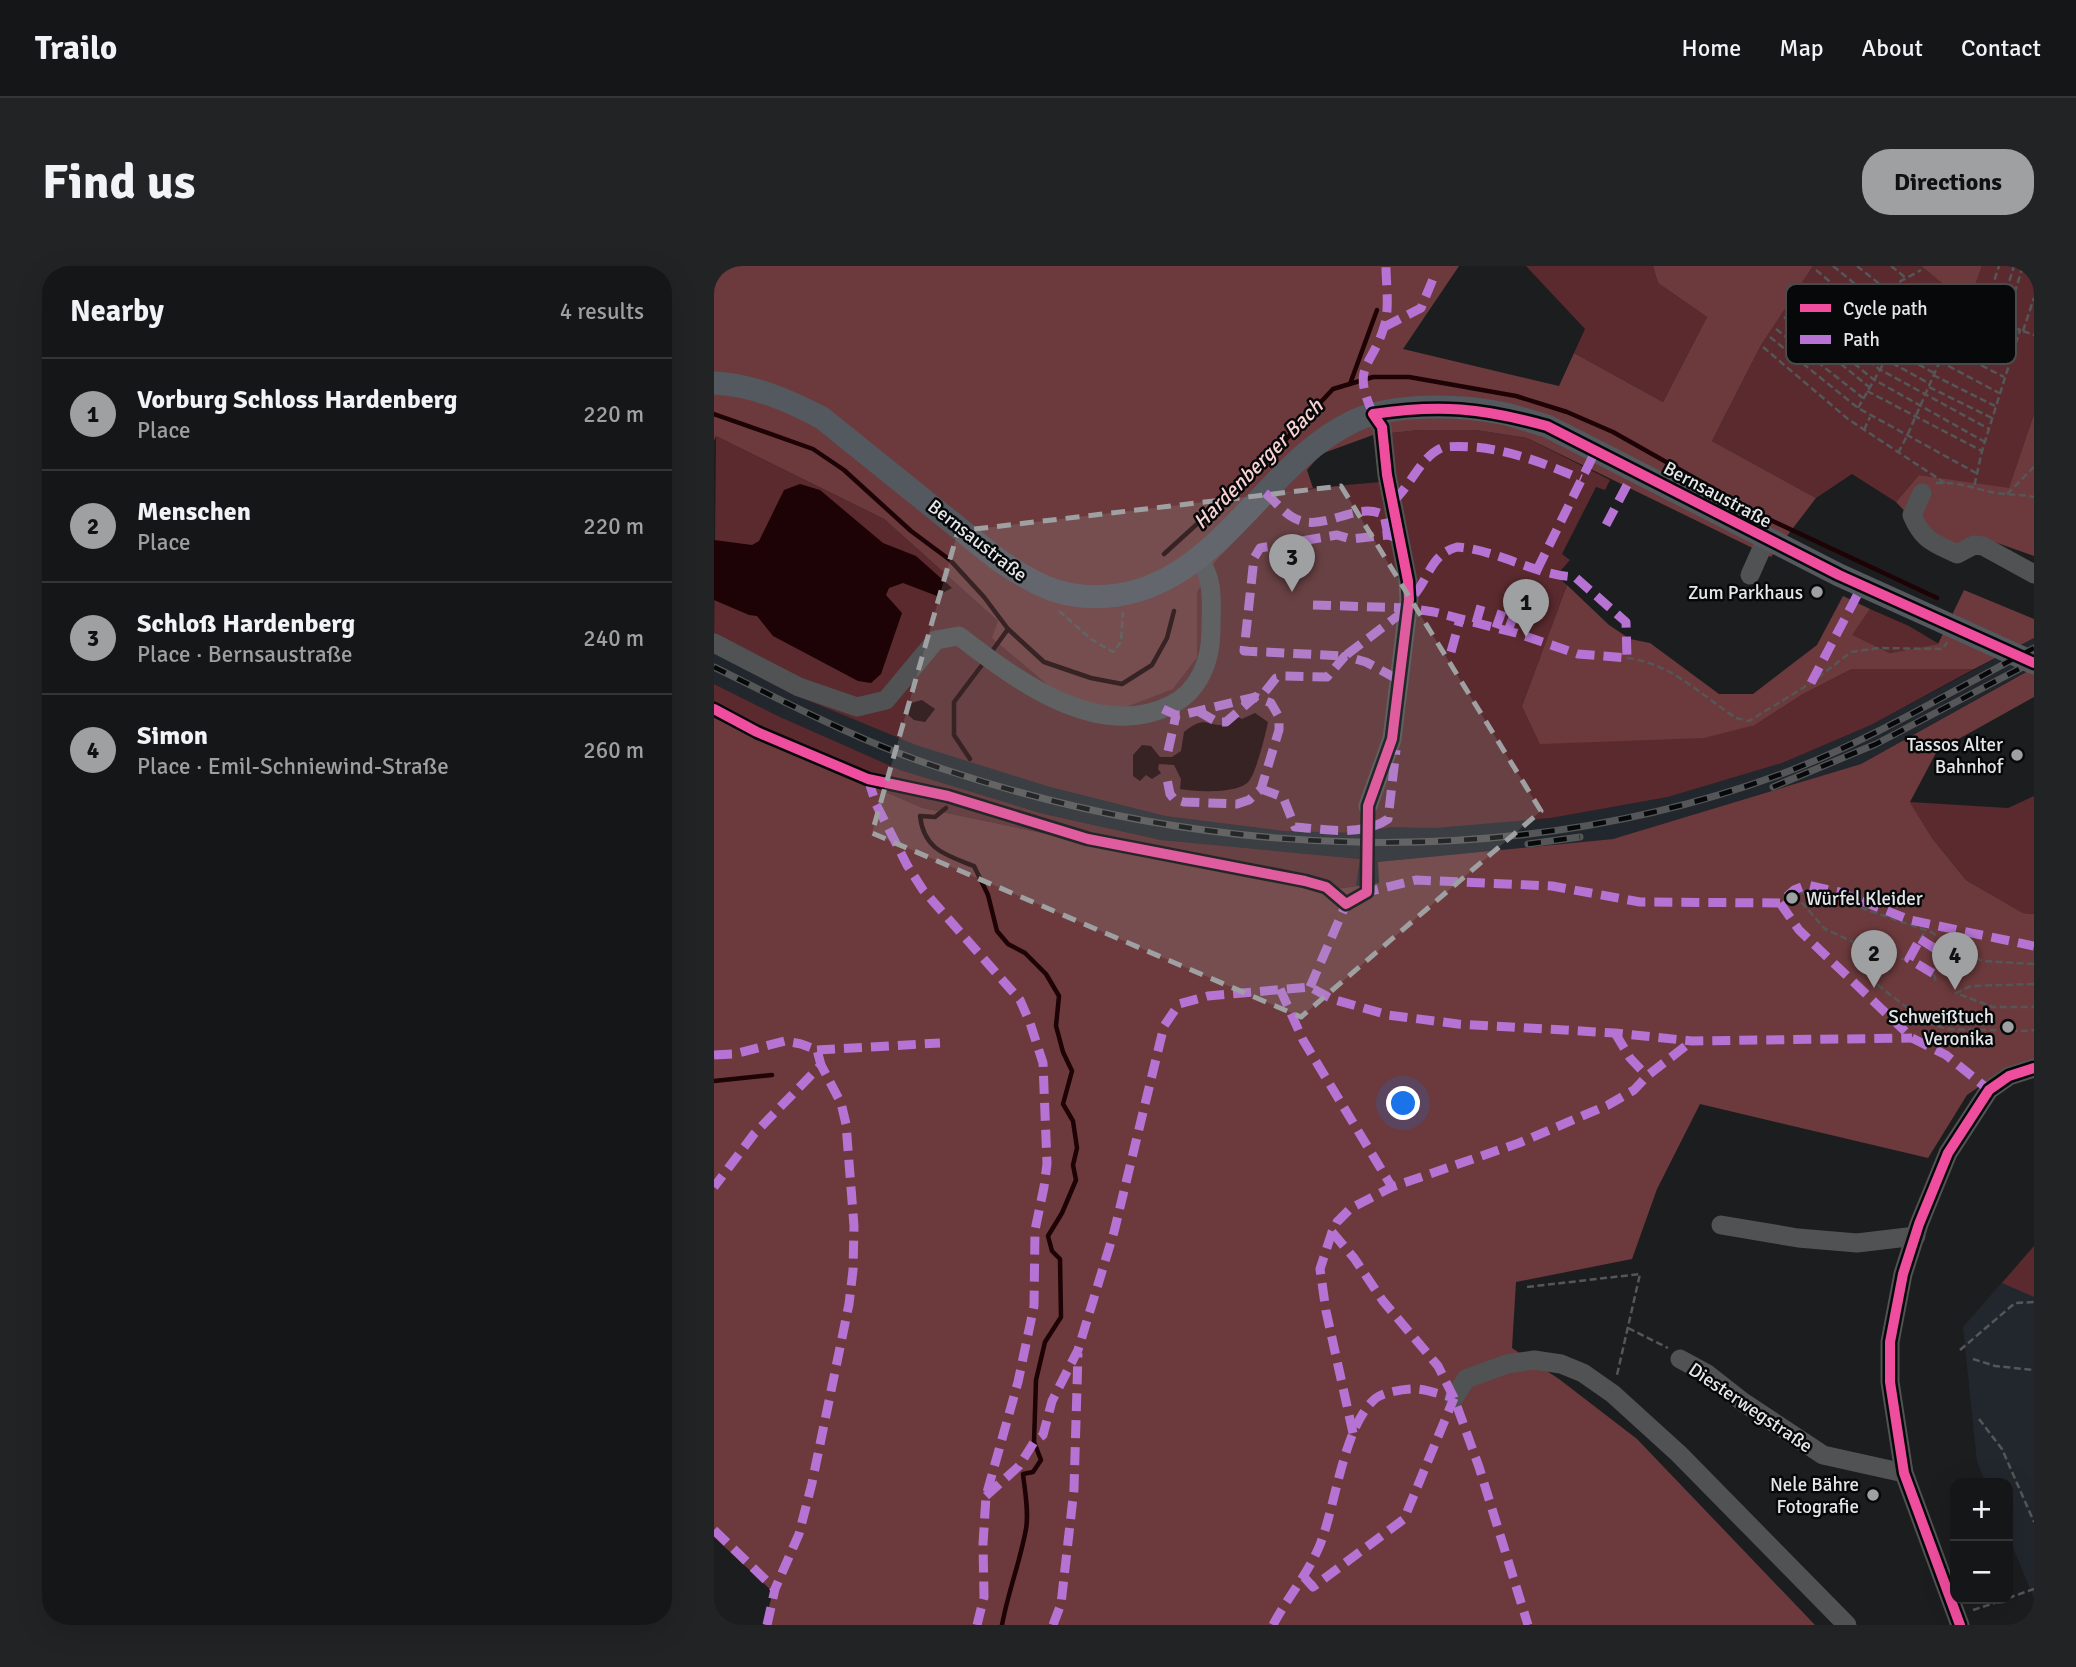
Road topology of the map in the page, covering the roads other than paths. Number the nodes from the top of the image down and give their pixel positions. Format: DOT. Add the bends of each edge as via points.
graph roads {
  1 [pos="714,383"];
  2 [pos="1373,414"];
  3 [pos="1922,494"];
  4 [pos="1766,539"];
  5 [pos="1198,559"];
  6 [pos="2034,574"];
  7 [pos="1749,576"];
  8 [pos="714,643"];
  9 [pos="2034,663"];
  10 [pos="1368,806"];
  11 [pos="2034,1068"];
  12 [pos="1721,1225"];
  13 [pos="1916,1236"];
  14 [pos="1680,1359"];
  15 [pos="1454,1398"];
  16 [pos="1905,1473"];
  17 [pos="1958,1621"];
  18 [pos="1847,1625"];
  1 -- 5 [label="main road, Bernsaustraße" via="760,391 822,418 996,558 1053,592 1097,598 1137,592"];
  2 -- 4 [label="main road, Bernsaustraße" via="1450,408 1501,413 1547,426"];
  2 -- 5 [label="main road, Bernsaustraße" via="1316,442"];
  2 -- 10 [label="street" via="1382,426 1409,600 1392,739"];
  3 -- 6 [label="street" via="1912,515 1919,532 1957,554 1973,545 1983,546"];
  4 -- 7 [label="street"];
  4 -- 9 [label="main road, Bernsaustraße"];
  5 -- 8 [label="street" via="1208,569 1211,593 1207,661 1195,687 1179,701 1129,716 1097,715 1036,690 960,636 936,640 886,700 857,707 799,687"];
  11 -- 13 [label="street" via="2008,1076 1989,1090 1948,1153"];
  12 -- 13 [label="street" via="1857,1243"];
  13 -- 16 [label="street" via="1903,1274 1890,1342 1890,1382"];
  14 -- 16 [label="street, Diesterwegstraße" via="1823,1455"];
  15 -- 18 [label="street" via="1466,1378 1507,1363 1534,1360 1583,1373 1679,1454"];
  16 -- 17 [label="street"];
}
